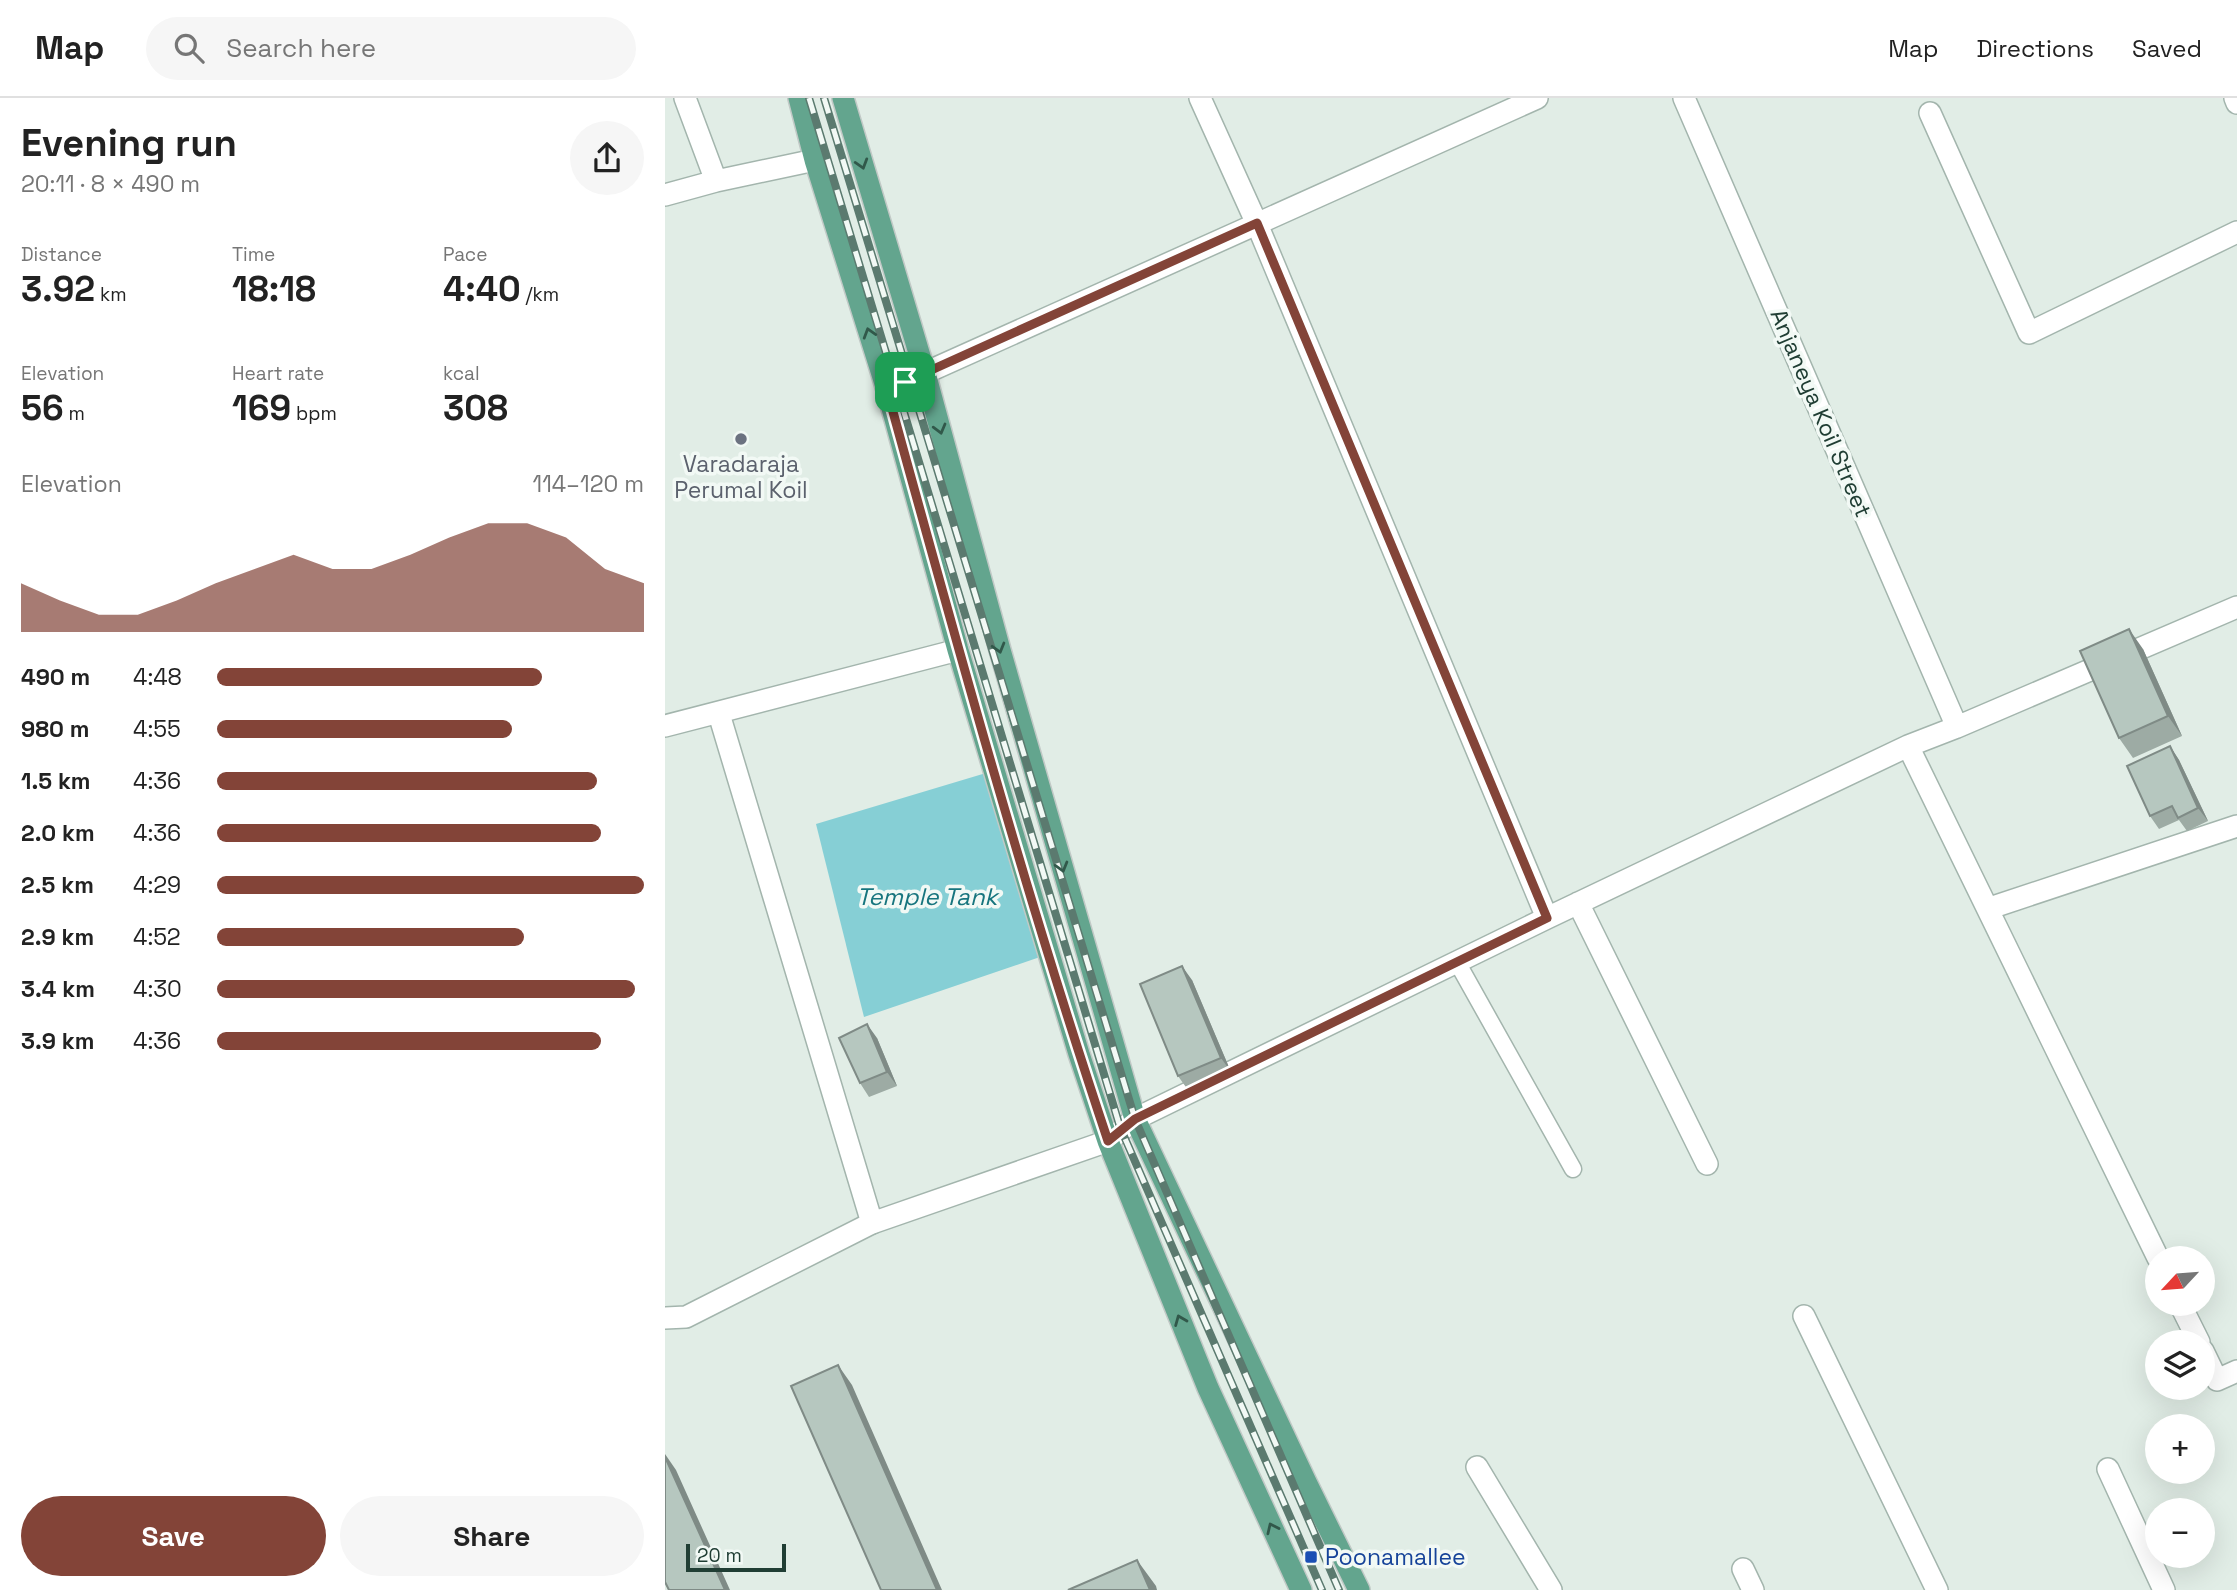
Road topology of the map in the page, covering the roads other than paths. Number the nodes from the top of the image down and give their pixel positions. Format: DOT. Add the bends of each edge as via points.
graph roads {
  1 [pos="685,98"];
  2 [pos="800,98"];
  3 [pos="843,98"];
  4 [pos="1200,98"];
  5 [pos="1537,98"];
  6 [pos="1684,98"];
  7 [pos="2235,98"];
  8 [pos="2237,103"];
  9 [pos="1930,113"];
  10 [pos="815,160"];
  11 [pos="716,181"];
  12 [pos="665,195"];
  13 [pos="1257,223"];
  14 [pos="2237,232"];
  15 [pos="925,373"];
  16 [pos="887,390"];
  17 [pos="2237,607"];
  18 [pos="958,650"];
  19 [pos="719,714"];
  20 [pos="665,726"];
  21 [pos="1957,727"];
  22 [pos="1908,746"];
  23 [pos="2237,826"];
  24 [pos="1578,903"];
  25 [pos="1990,908"];
  26 [pos="1547,918"];
  27 [pos="1457,962"];
  28 [pos="1135,1119"];
  29 [pos="1108,1141"];
  30 [pos="1707,1164"];
  31 [pos="1573,1169"];
  32 [pos="872,1223"];
  33 [pos="2152,1246"];
  34 [pos="1804,1316"];
  35 [pos="665,1318"];
  36 [pos="2237,1371"];
  37 [pos="2215,1376"];
  38 [pos="1477,1467"];
  39 [pos="2108,1469"];
  40 [pos="1743,1569"];
  41 [pos="1301,1590"];
  42 [pos="1359,1590"];
  43 [pos="1551,1590"];
  44 [pos="1753,1590"];
  45 [pos="1937,1590"];
  46 [pos="2164,1590"];
  1 -- 11 [label="street"];
  2 -- 10 [label="main road"];
  3 -- 15 [label="main road, one-way"];
  4 -- 13 [label="street"];
  5 -- 13 [label="street"];
  6 -- 21 [label="street, Anjaneya Koil Street"];
  7 -- 8 [label="street"];
  9 -- 14 [label="street" via="2029,333"];
  10 -- 11 [label="street"];
  16 -- 10 [label="main road, one-way"];
  11 -- 12 [label="street"];
  13 -- 15 [label="street"];
  13 -- 26 [label="street"];
  15 -- 16 [label="street"];
  15 -- 28 [label="main road, one-way"];
  16 -- 18 [label="main road"];
  17 -- 21 [label="street"];
  18 -- 19 [label="street"];
  18 -- 29 [label="main road"];
  19 -- 20 [label="street"];
  19 -- 32 [label="street"];
  21 -- 22 [label="street"];
  22 -- 24 [label="street"];
  22 -- 25 [label="street"];
  23 -- 25 [label="street"];
  24 -- 26 [label="street"];
  24 -- 30 [label="street"];
  25 -- 33 [label="street"];
  26 -- 27 [label="street"];
  27 -- 28 [label="street"];
  27 -- 31 [label="lane"];
  28 -- 29 [label="street"];
  28 -- 42 [label="main road"];
  29 -- 32 [label="street"];
  41 -- 29 [label="main road, one-way" via="1208,1388"];
  32 -- 35 [label="street" via="686,1317"];
  34 -- 45 [label="street"];
  36 -- 37 [label="street" via="2217,1380"];
  38 -- 43 [label="street"];
  39 -- 46 [label="street"];
  40 -- 44 [label="street"];
}
